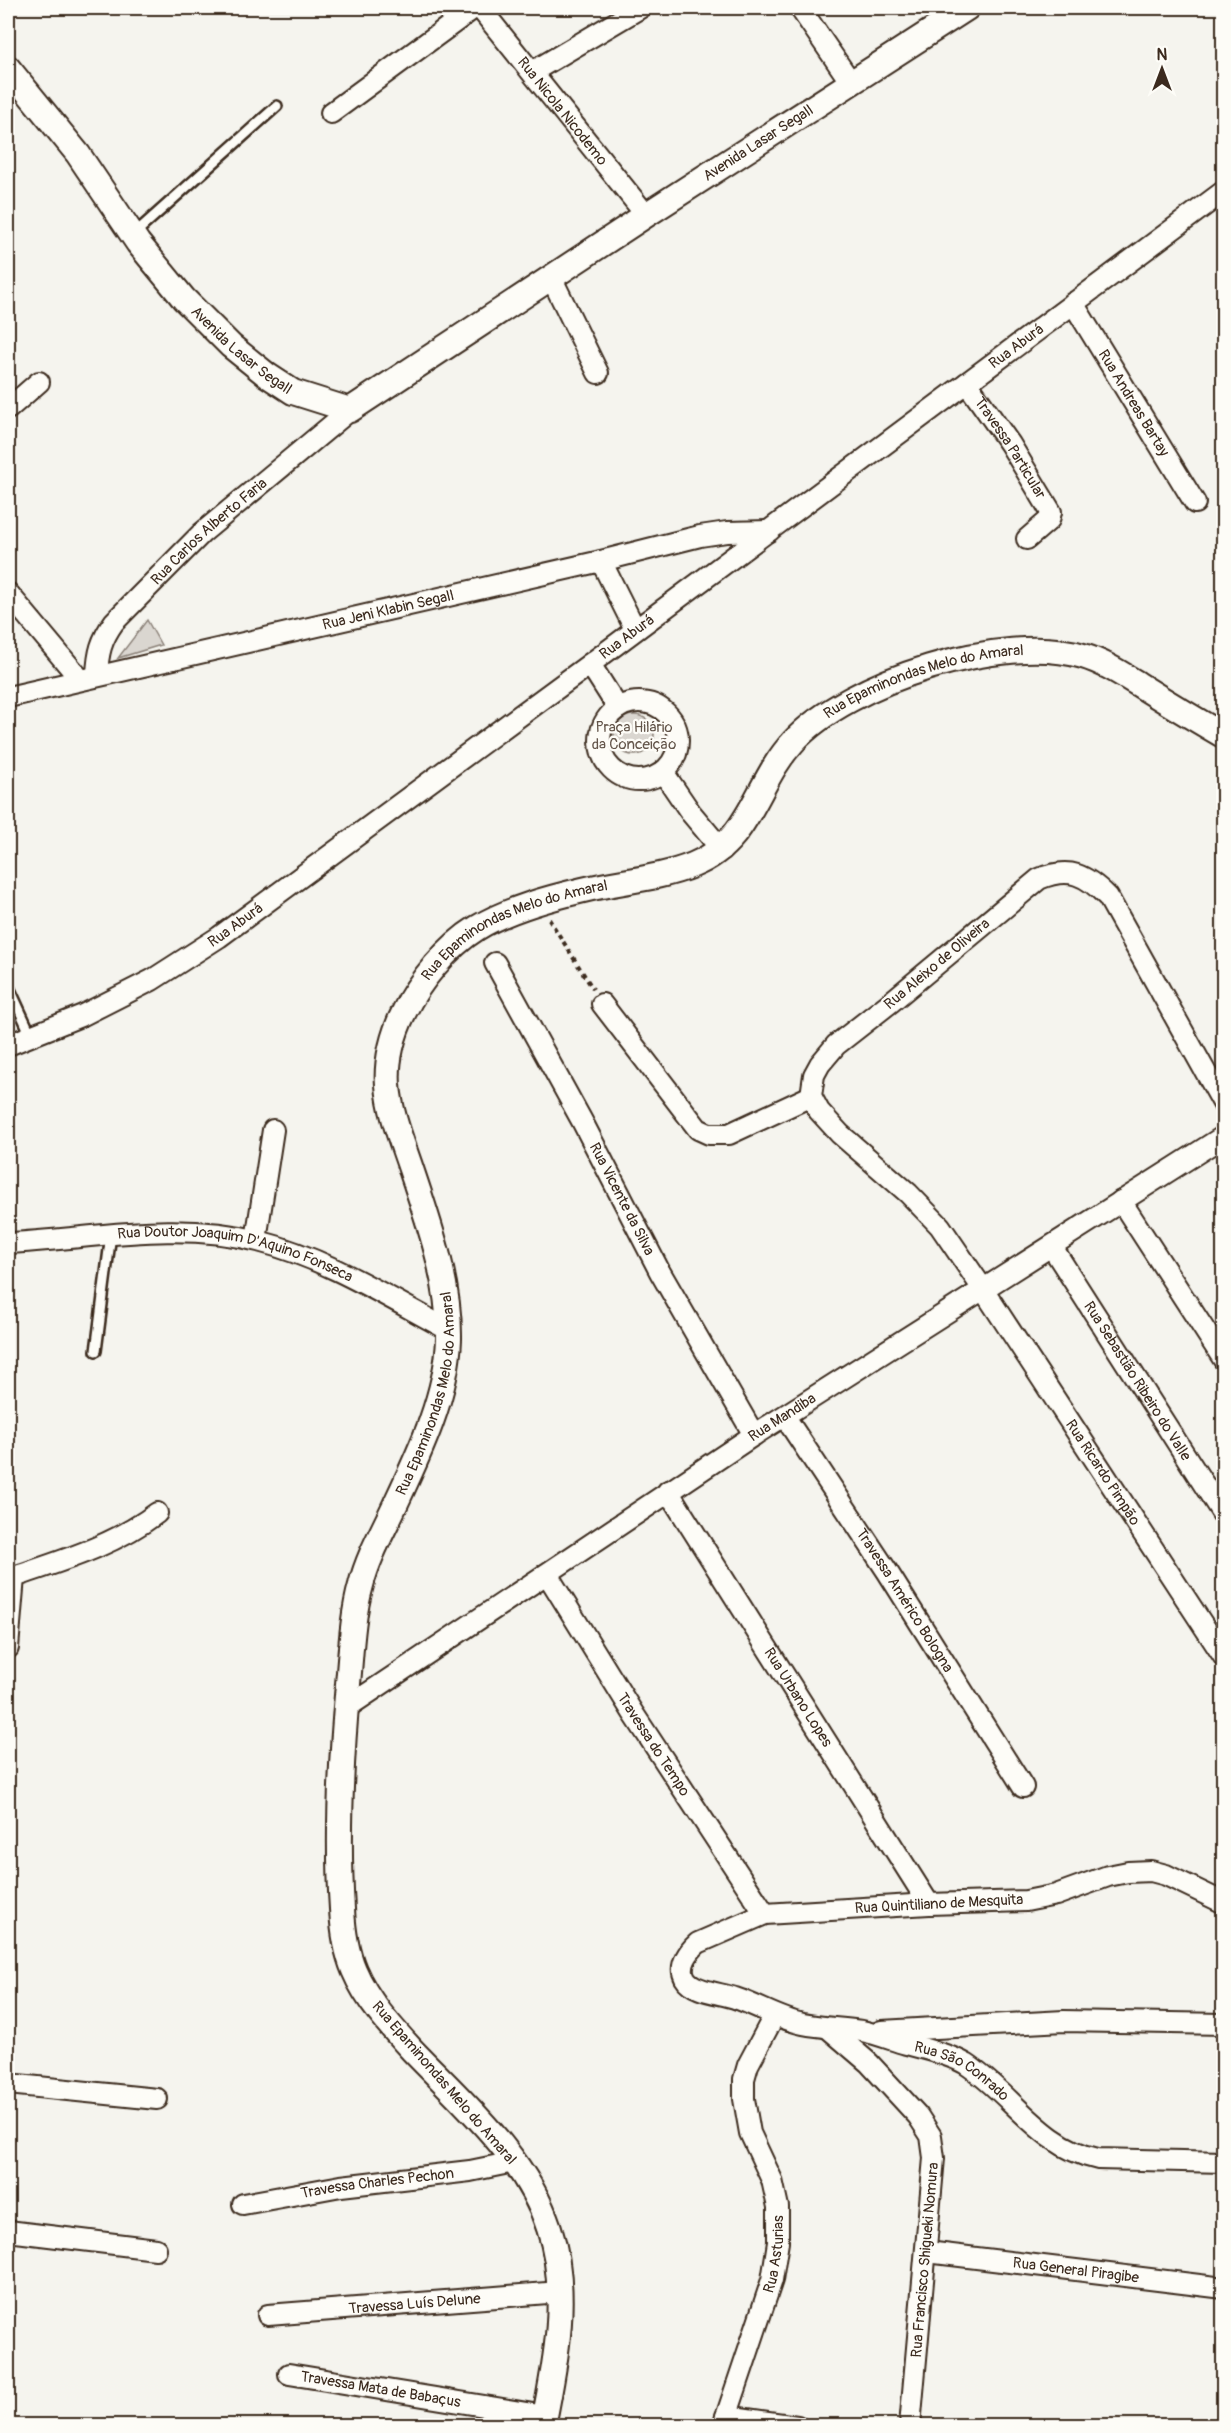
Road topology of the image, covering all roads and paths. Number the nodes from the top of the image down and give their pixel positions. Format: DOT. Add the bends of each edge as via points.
graph roads {
  1 [pos="474,8"];
  2 [pos="480,8"];
  3 [pos="640,8"];
  4 [pos="800,8"];
  5 [pos="967,8"];
  6 [pos="8,68"];
  7 [pos="532,72"];
  8 [pos="852,84"];
  9 [pos="277,106"];
  10 [pos="331,112"];
  11 [pos="1221,200"];
  12 [pos="646,215"];
  13 [pos="132,235"];
  14 [pos="552,279"];
  15 [pos="1073,303"];
  16 [pos="598,373"];
  17 [pos="39,382"];
  18 [pos="967,383"];
  19 [pos="8,409"];
  20 [pos="350,410"];
  21 [pos="1195,503"];
  22 [pos="769,531"];
  23 [pos="1027,539"];
  24 [pos="601,561"];
  25 [pos="8,593"];
  26 [pos="635,629"];
  27 [pos="590,664"];
  28 [pos="88,677"];
  29 [pos="8,697"];
  30 [pos="618,708"];
  31 [pos="1224,736"];
  32 [pos="663,772"];
  33 [pos="722,850"];
  34 [pos="539,903"];
  35 [pos="495,963"];
  36 [pos="8,985"];
  37 [pos="602,1004"];
  38 [pos="31,1035"];
  39 [pos="8,1045"];
  40 [pos="811,1096"];
  41 [pos="1224,1105"];
  42 [pos="273,1130"];
  43 [pos="1224,1136"];
  44 [pos="1121,1201"];
  45 [pos="111,1234"];
  46 [pos="256,1240"];
  47 [pos="8,1243"];
  48 [pos="1052,1247"];
  49 [pos="983,1289"];
  50 [pos="449,1330"];
  51 [pos="1216,1340"];
  52 [pos="96,1352"];
  53 [pos="1224,1360"];
  54 [pos="785,1416"];
  55 [pos="754,1435"];
  56 [pos="668,1491"];
  57 [pos="158,1513"];
  58 [pos="1224,1516"];
  59 [pos="547,1574"];
  60 [pos="11,1576"];
  61 [pos="8,1648"];
  62 [pos="1224,1657"];
  63 [pos="346,1708"];
  64 [pos="1023,1787"];
  65 [pos="1224,1903"];
  66 [pos="929,1904"];
  67 [pos="765,1914"];
  68 [pos="690,1983"];
  69 [pos="774,2016"];
  70 [pos="1224,2024"];
  71 [pos="828,2028"];
  72 [pos="863,2032"];
  73 [pos="8,2084"];
  74 [pos="157,2099"];
  75 [pos="514,2162"];
  76 [pos="1224,2162"];
  77 [pos="243,2204"];
  78 [pos="8,2231"];
  79 [pos="156,2249"];
  80 [pos="927,2252"];
  81 [pos="1224,2288"];
  82 [pos="560,2292"];
  83 [pos="268,2315"];
  84 [pos="288,2374"];
  85 [pos="544,2421"];
  86 [pos="725,2421"];
  87 [pos="797,2426"];
  88 [pos="910,2426"];
  1 -- 10 [label="street"];
  2 -- 7 [label="street, Rua Nicola Nicodemo"];
  3 -- 7 [label="street"];
  4 -- 8 [label="street"];
  5 -- 8 [label="street, Avenida Lasar Segall"];
  6 -- 13 [label="street, Avenida Lasar Segall" via="78,154"];
  7 -- 12 [label="street, Rua Nicola Nicodemo"];
  8 -- 12 [label="street, Avenida Lasar Segall"];
  9 -- 13 [label="lane"];
  11 -- 15 [label="street, Rua Aburá"];
  12 -- 14 [label="street, Avenida Lasar Segall"];
  13 -- 20 [label="street, Avenida Lasar Segall" via="184,299 267,375 293,392"];
  14 -- 16 [label="street"];
  14 -- 20 [label="street, Avenida Lasar Segall"];
  15 -- 18 [label="street, Rua Aburá"];
  15 -- 21 [label="street, Rua Andreas Bartay"];
  17 -- 19 [label="street"];
  18 -- 22 [label="street, Rua Aburá"];
  18 -- 23 [label="street, Travessa Particular" via="1051,512 1049,520"];
  20 -- 28 [label="street, Rua Carlos Alberto Faria" via="202,533 114,622 102,638"];
  22 -- 24 [label="street, Rua Jeni Klabin Segall" via="700,536"];
  22 -- 26 [label="street, Rua Aburá"];
  24 -- 26 [label="street"];
  24 -- 28 [label="street, Rua Jeni Klabin Segall"];
  25 -- 28 [label="street"];
  26 -- 27 [label="street, Rua Aburá"];
  27 -- 30 [label="street"];
  27 -- 38 [label="street, Rua Aburá" via="219,938 152,980 83,1015"];
  28 -- 29 [label="street, Rua Jeni Klabin Segall"];
  30 -- 32 [label="street" via="641,703 663,711 671,719 676,730 676,753"];
  30 -- 32 [label="street" via="603,726 600,748 604,759 630,779 642,780"];
  31 -- 33 [label="street, Rua Epaminondas Melo do Amaral" via="1103,663 1063,651 1010,652 936,665 857,694 816,720 792,742 743,825"];
  32 -- 33 [label="street"];
  33 -- 34 [label="street, Rua Epaminondas Melo do Amaral" via="678,869"];
  34 -- 37 [label="path"];
  34 -- 50 [label="street, Rua Epaminondas Melo do Amaral" via="477,928 450,951 403,1013 389,1058 388,1085 395,1120 436,1250"];
  35 -- 55 [label="street, Rua Vicente da Silva" via="660,1272"];
  36 -- 38 [label="lane"];
  37 -- 40 [label="street" via="698,1129 709,1134 729,1134"];
  38 -- 39 [label="street, Rua Aburá"];
  40 -- 41 [label="street, Rua Aleixo de Oliveira" via="814,1075 836,1046 1039,879 1054,873 1072,873 1092,880 1108,897"];
  40 -- 49 [label="street" via="840,1134 928,1212"];
  42 -- 46 [label="street"];
  43 -- 44 [label="street, Rua Mandiba"];
  44 -- 48 [label="street, Rua Mandiba"];
  44 -- 51 [label="street"];
  45 -- 46 [label="street, Rua Doutor Joaquim D'Aquino Fonseca" via="199,1232"];
  45 -- 47 [label="street, Rua Doutor Joaquim D'Aquino Fonseca"];
  45 -- 52 [label="lane"];
  46 -- 50 [label="street, Rua Doutor Joaquim D'Aquino Fonseca" via="329,1266"];
  48 -- 49 [label="street, Rua Mandiba"];
  48 -- 58 [label="street, Rua Sebastião Ribeiro do Valle"];
  49 -- 54 [label="street, Rua Mandiba"];
  49 -- 62 [label="street, Rua Ricardo Pimpão"];
  50 -- 63 [label="street, Rua Epaminondas Melo do Amaral" via="443,1382 425,1436 360,1588"];
  51 -- 53 [label="street"];
  54 -- 55 [label="street, Rua Mandiba"];
  54 -- 64 [label="street, Travessa Américo Bologna"];
  55 -- 56 [label="street, Rua Mandiba"];
  56 -- 59 [label="street, Rua Mandiba"];
  56 -- 66 [label="street, Rua Urbano Lopes"];
  57 -- 60 [label="street" via="112,1541"];
  59 -- 63 [label="street, Rua Mandiba"];
  59 -- 67 [label="street, Travessa do Tempo"];
  60 -- 61 [label="street"];
  63 -- 75 [label="street, Rua Epaminondas Melo do Amaral" via="339,1837 342,1914 353,1967 366,1993 395,2032"];
  65 -- 66 [label="street, Rua Quintiliano de Mesquita" via="1150,1871 1108,1876 1056,1895 1026,1901"];
  66 -- 67 [label="street, Rua Quintiliano de Mesquita"];
  67 -- 68 [label="street, Rua Quintiliano de Mesquita" via="690,1950 684,1966 684,1977"];
  68 -- 69 [label="street, Rua São Conrado" via="737,1998"];
  69 -- 71 [label="street, Rua São Conrado"];
  69 -- 86 [label="street, Rua Asturias" via="748,2065 744,2099 750,2133 772,2180 778,2207 777,2242 772,2280"];
  70 -- 72 [label="street" via="1064,2021"];
  71 -- 72 [label="street, Rua São Conrado"];
  71 -- 80 [label="street, Rua Francisco Shigueki Nomura" via="869,2062 931,2136 934,2158"];
  72 -- 76 [label="street, Rua São Conrado" via="965,2063 1051,2138 1083,2156"];
  73 -- 74 [label="street"];
  75 -- 77 [label="street, Travessa Charles Pechon"];
  75 -- 82 [label="street, Rua Epaminondas Melo do Amaral" via="535,2194 551,2230"];
  78 -- 79 [label="street"];
  80 -- 81 [label="street, Rua General Piragibe"];
  80 -- 88 [label="street, Rua Francisco Shigueki Nomura"];
  82 -- 83 [label="street, Travessa Luís Delune"];
  82 -- 85 [label="street, Rua Epaminondas Melo do Amaral" via="555,2365"];
  84 -- 85 [label="street, Travessa Mata de Babaçus"];
  86 -- 87 [label="street"];
}
